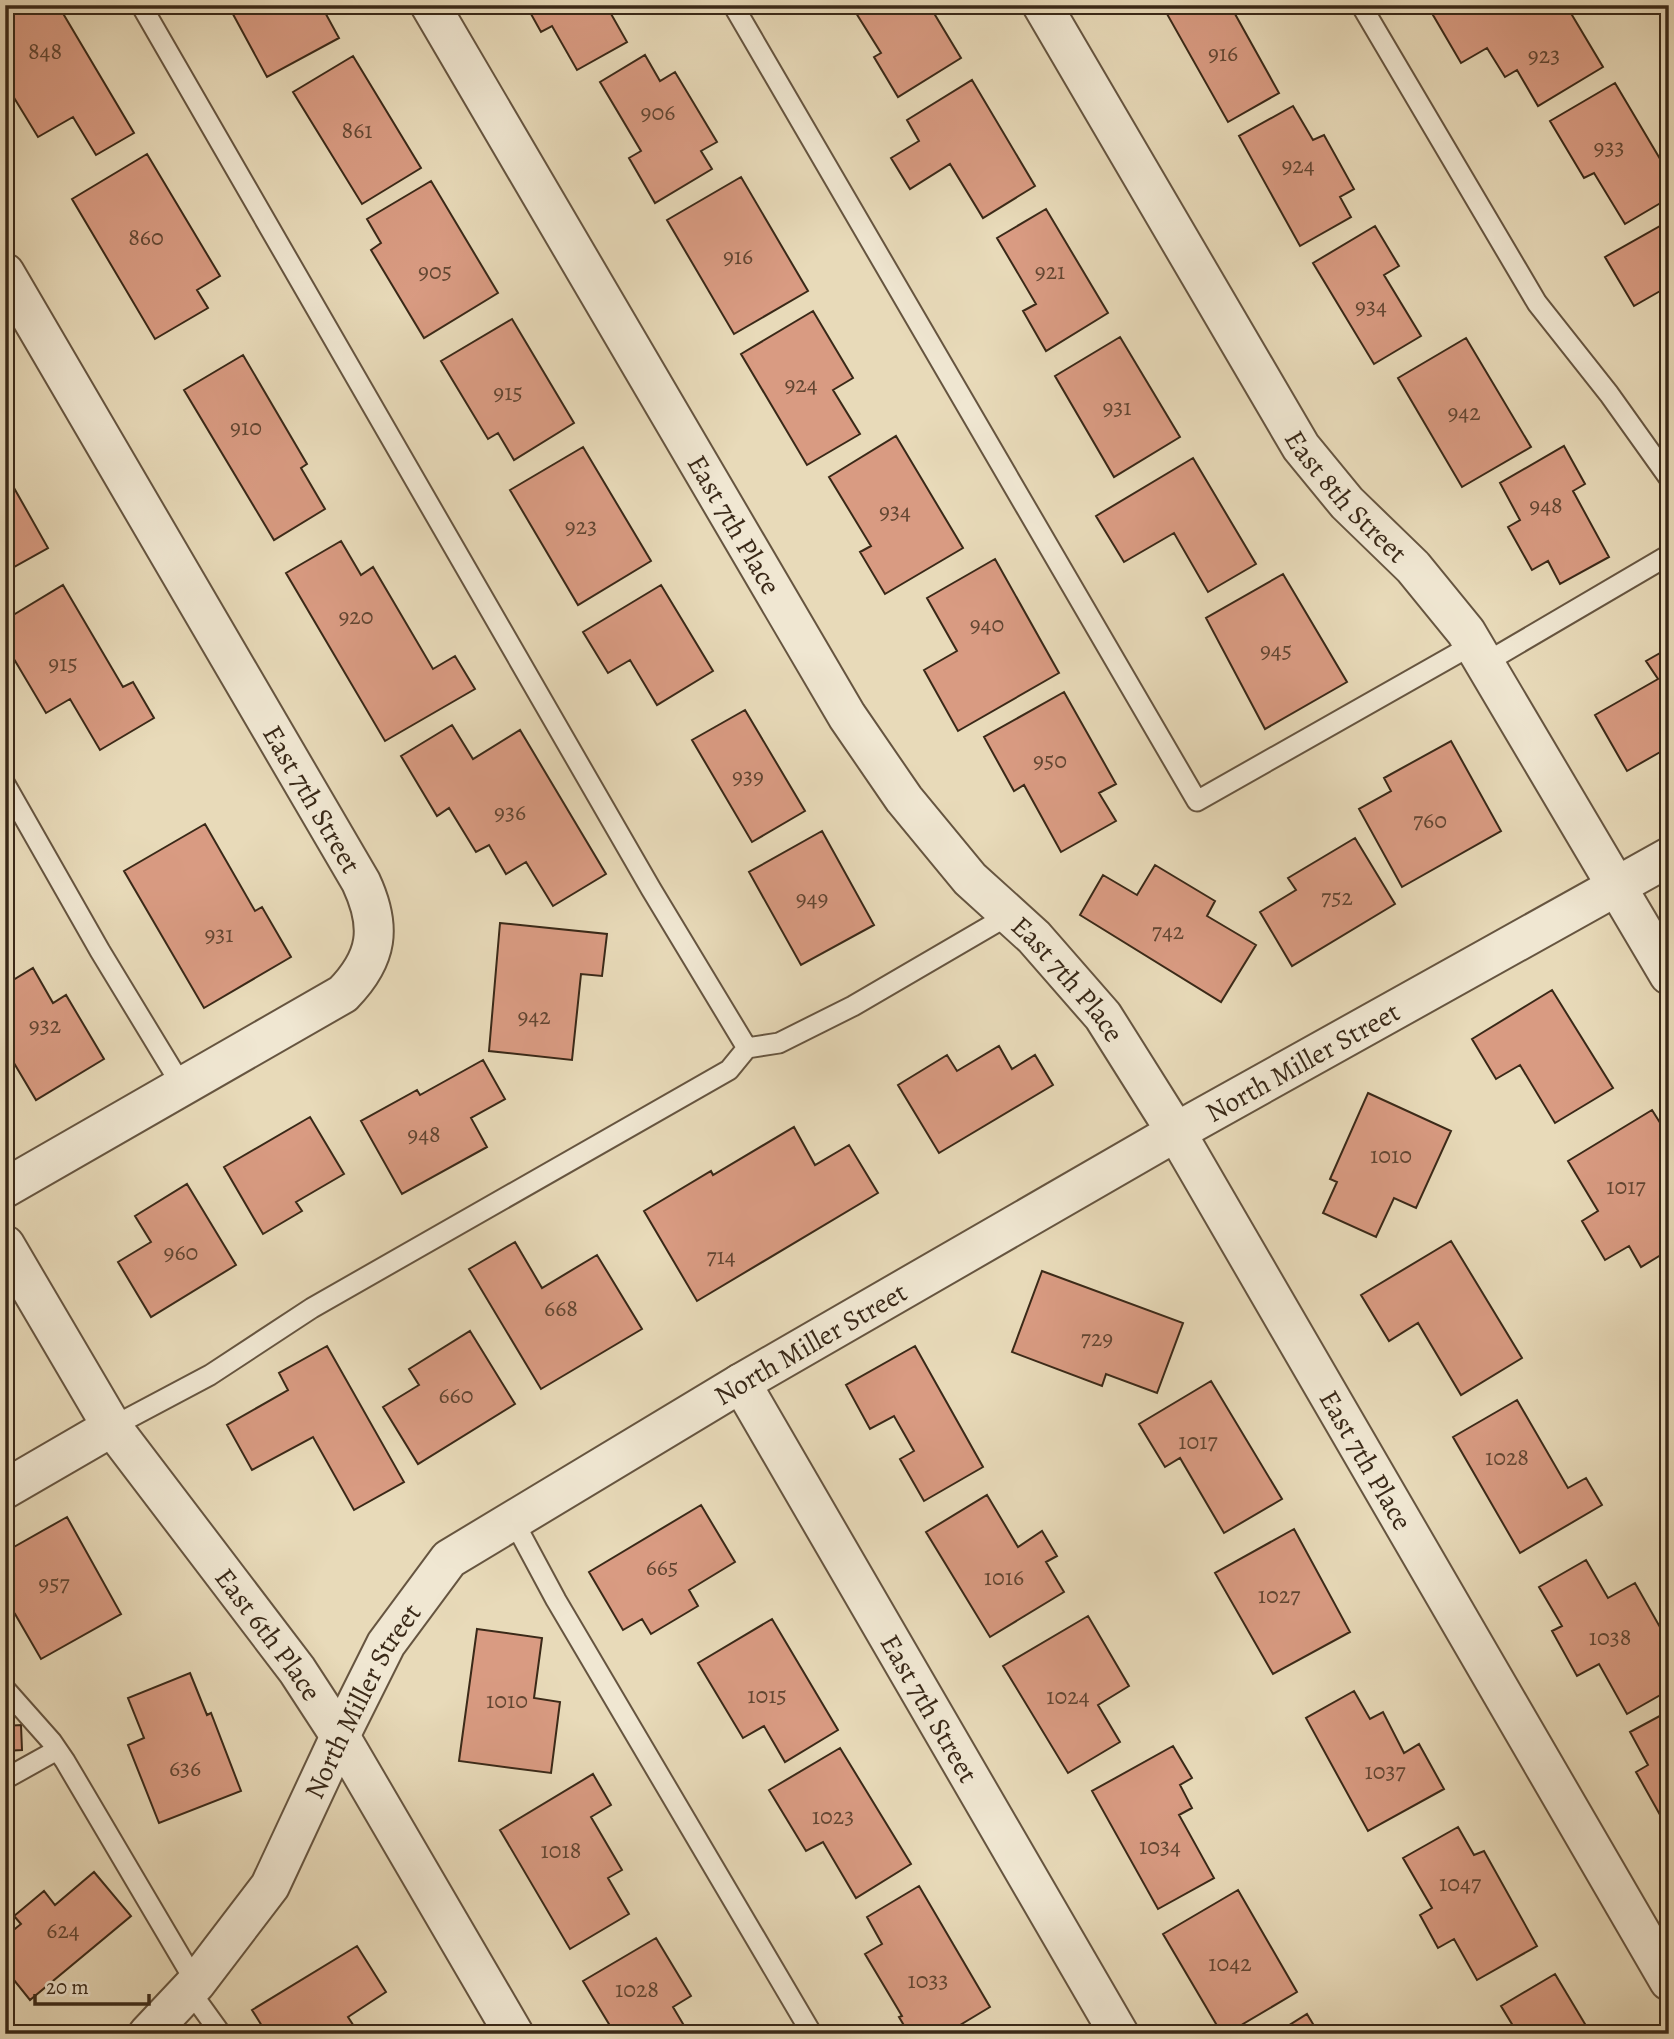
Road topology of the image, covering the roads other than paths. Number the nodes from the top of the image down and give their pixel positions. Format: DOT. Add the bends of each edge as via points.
graph roads {
  1 [pos="141,5"];
  2 [pos="430,5"];
  3 [pos="733,5"];
  4 [pos="1042,5"];
  5 [pos="1361,5"];
  6 [pos="5,273"];
  7 [pos="1669,478"];
  8 [pos="1669,555"];
  9 [pos="1480,654"];
  10 [pos="5,784"];
  11 [pos="1669,857"];
  12 [pos="1618,887"];
  13 [pos="1009,915"];
  14 [pos="1669,975"];
  15 [pos="747,1048"];
  16 [pos="182,1086"];
  17 [pos="1176,1132"];
  18 [pos="5,1188"];
  19 [pos="5,1245"];
  20 [pos="741,1383"];
  21 [pos="112,1427"];
  22 [pos="5,1489"];
  23 [pos="513,1520"];
  24 [pos="5,1689"];
  25 [pos="340,1736"];
  26 [pos="57,1750"];
  27 [pos="5,1779"];
  28 [pos="1669,1981"];
  29 [pos="193,1987"];
  30 [pos="148,2034"];
  31 [pos="221,2034"];
  32 [pos="514,2034"];
  33 [pos="812,2034"];
  34 [pos="1119,2034"];
  1 -- 15 [label="lane" via="651,890"];
  2 -- 13 [label="street, East 7th Place" via="847,716 904,799 970,879"];
  3 -- 9 [label="lane" via="1197,801"];
  4 -- 9 [label="street, East 8th Street" via="1301,447 1347,503 1413,567"];
  5 -- 7 [label="lane" via="1537,303"];
  6 -- 16 [label="street, East 7th Street" via="369,901 374,945 362,972 343,994"];
  8 -- 9 [label="lane"];
  9 -- 12 [label="street, East 8th Street"];
  10 -- 16 [label="lane"];
  11 -- 12 [label="street, North Miller Street"];
  12 -- 14 [label="street, East 8th Street"];
  12 -- 17 [label="street, North Miller Street"];
  13 -- 15 [label="lane" via="853,1006 779,1043"];
  13 -- 17 [label="street, East 7th Place" via="1103,1017"];
  15 -- 21 [label="lane" via="729,1070 312,1308 211,1375"];
  16 -- 18 [label="street, East 7th Street"];
  17 -- 20 [label="street, North Miller Street"];
  17 -- 28 [label="street, East 7th Place"];
  19 -- 21 [label="street, East 6th Place"];
  20 -- 23 [label="street, North Miller Street"];
  20 -- 34 [label="street, East 7th Street"];
  21 -- 22 [label="street"];
  21 -- 25 [label="street, East 6th Place" via="297,1670"];
  23 -- 25 [label="street, North Miller Street" via="449,1559 386,1644"];
  23 -- 33 [label="lane"];
  24 -- 26 [label="lane"];
  25 -- 29 [label="street, North Miller Street" via="271,1886"];
  25 -- 32 [label="street, East 6th Place"];
  26 -- 27 [label="lane"];
  26 -- 29 [label="lane"];
  29 -- 30 [label="street, North Miller Street"];
  29 -- 31 [label="lane"];
}
